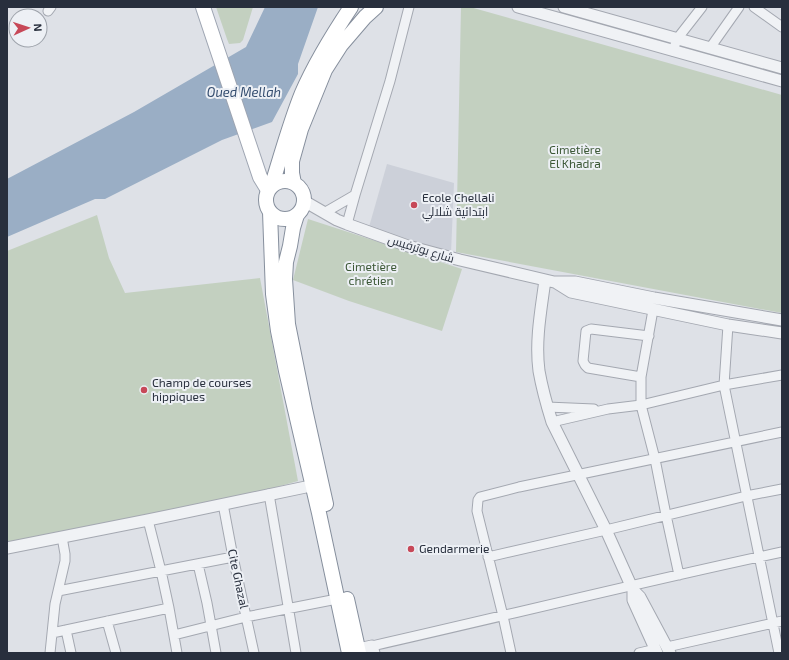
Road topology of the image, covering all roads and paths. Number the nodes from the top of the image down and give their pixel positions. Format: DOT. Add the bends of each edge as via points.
graph roads {
  1 [pos="203,7"];
  2 [pos="351,7"];
  3 [pos="376,7"];
  4 [pos="409,7"];
  5 [pos="518,7"];
  6 [pos="564,7"];
  7 [pos="702,7"];
  8 [pos="739,7"];
  9 [pos="754,7"];
  10 [pos="782,27"];
  11 [pos="677,39"];
  12 [pos="710,48"];
  13 [pos="673,50"];
  14 [pos="782,68"];
  15 [pos="782,81"];
  16 [pos="294,183"];
  17 [pos="271,187"];
  18 [pos="355,195"];
  19 [pos="304,201"];
  20 [pos="270,212"];
  21 [pos="324,212"];
  22 [pos="297,215"];
  23 [pos="348,224"];
  24 [pos="549,281"];
  25 [pos="653,310"];
  26 [pos="782,320"];
  27 [pos="728,325"];
  28 [pos="782,333"];
  29 [pos="649,336"];
  30 [pos="782,375"];
  31 [pos="641,377"];
  32 [pos="724,385"];
  33 [pos="641,405"];
  34 [pos="547,407"];
  35 [pos="608,409"];
  36 [pos="552,422"];
  37 [pos="782,432"];
  38 [pos="735,442"];
  39 [pos="655,459"];
  40 [pos="578,475"];
  41 [pos="317,484"];
  42 [pos="782,489"];
  43 [pos="269,494"];
  44 [pos="746,496"];
  45 [pos="223,504"];
  46 [pos="666,515"];
  47 [pos="148,520"];
  48 [pos="606,530"];
  49 [pos="62,537"];
  50 [pos="7,548"];
  51 [pos="782,552"];
  52 [pos="233,557"];
  53 [pos="488,557"];
  54 [pos="759,557"];
  55 [pos="198,564"];
  56 [pos="162,571"];
  57 [pos="679,575"];
  58 [pos="632,587"];
  59 [pos="58,591"];
  60 [pos="337,599"];
  61 [pos="169,608"];
  62 [pos="288,609"];
  63 [pos="503,616"];
  64 [pos="246,618"];
  65 [pos="107,621"];
  66 [pos="778,622"];
  67 [pos="210,626"];
  68 [pos="66,630"];
  69 [pos="52,633"];
  70 [pos="174,635"];
  71 [pos="373,649"];
  72 [pos="662,650"];
  73 [pos="355,652"];
  74 [pos="50,653"];
  75 [pos="71,653"];
  76 [pos="116,653"];
  77 [pos="177,653"];
  78 [pos="216,653"];
  79 [pos="254,653"];
  80 [pos="296,653"];
  81 [pos="510,653"];
  82 [pos="639,653"];
  83 [pos="779,653"];
  1 -- 17 [label="main road" via="260,177"];
  2 -- 17 [label="main road" via="315,65 302,93"];
  3 -- 16 [label="main road" via="341,45 325,70 301,129 292,161"];
  4 -- 18 [label="street"];
  5 -- 13 [label="street"];
  6 -- 11 [label="street"];
  7 -- 11 [label="street"];
  8 -- 12 [label="street"];
  9 -- 10 [label="street"];
  11 -- 12 [label="street"];
  11 -- 13 [label="street"];
  12 -- 14 [label="street"];
  13 -- 15 [label="street"];
  16 -- 17 [label="main road" via="283,181"];
  16 -- 19 [label="main road" via="301,191"];
  17 -- 20 [label="main road" via="266,196"];
  18 -- 21 [label="street"];
  18 -- 23 [label="street"];
  19 -- 21 [label="street, شارع بوترفيس"];
  19 -- 22 [label="main road"];
  20 -- 22 [label="main road" via="280,219"];
  20 -- 41 [label="main road" via="273,294 278,331 286,371"];
  21 -- 23 [label="street, شارع بوترفيس"];
  22 -- 41 [label="main road" via="286,262 288,324"];
  23 -- 24 [label="street, شارع بوترفيس" via="408,246"];
  24 -- 25 [label="street" via="571,292"];
  24 -- 26 [label="street" via="575,282"];
  24 -- 34 [label="street" via="538,337 539,371"];
  25 -- 27 [label="street"];
  25 -- 29 [label="street"];
  27 -- 28 [label="street"];
  27 -- 32 [label="street"];
  29 -- 31 [label="street"];
  29 -- 31 [label="street" via="591,329 586,331 584,365 588,368"];
  30 -- 32 [label="street"];
  31 -- 33 [label="street"];
  32 -- 33 [label="street"];
  32 -- 38 [label="street"];
  33 -- 35 [label="street"];
  33 -- 39 [label="street"];
  34 -- 35 [label="street"];
  34 -- 36 [label="street"];
  35 -- 36 [label="street"];
  36 -- 40 [label="street"];
  37 -- 38 [label="street"];
  38 -- 39 [label="street"];
  38 -- 44 [label="street"];
  39 -- 40 [label="street"];
  39 -- 46 [label="street"];
  40 -- 48 [label="street"];
  40 -- 53 [label="street" via="480,497 477,510"];
  41 -- 43 [label="street"];
  41 -- 60 [label="main road"];
  41 -- 73 [label="main road"];
  42 -- 44 [label="street"];
  43 -- 45 [label="street"];
  43 -- 62 [label="street"];
  44 -- 46 [label="street"];
  44 -- 54 [label="street"];
  45 -- 47 [label="street"];
  45 -- 52 [label="street, Cite Ghazal"];
  46 -- 48 [label="street"];
  46 -- 57 [label="street"];
  47 -- 49 [label="street"];
  47 -- 56 [label="street"];
  48 -- 53 [label="street"];
  48 -- 58 [label="street"];
  49 -- 50 [label="street"];
  49 -- 59 [label="street" via="65,561"];
  51 -- 54 [label="street"];
  52 -- 55 [label="street"];
  52 -- 64 [label="street, Cite Ghazal"];
  53 -- 63 [label="street"];
  54 -- 57 [label="street"];
  54 -- 66 [label="street"];
  55 -- 56 [label="street"];
  55 -- 67 [label="street"];
  56 -- 59 [label="street"];
  56 -- 61 [label="street"];
  57 -- 58 [label="street"];
  58 -- 63 [label="street"];
  58 -- 72 [label="street" via="633,600"];
  59 -- 69 [label="street"];
  60 -- 62 [label="street"];
  60 -- 73 [label="main road"];
  61 -- 65 [label="street"];
  61 -- 70 [label="street"];
  62 -- 64 [label="street"];
  62 -- 80 [label="street"];
  63 -- 71 [label="street"];
  63 -- 81 [label="street"];
  64 -- 67 [label="street"];
  64 -- 79 [label="street, Cite Ghazal"];
  65 -- 68 [label="street"];
  65 -- 76 [label="street"];
  66 -- 72 [label="street"];
  66 -- 83 [label="street"];
  67 -- 70 [label="street"];
  67 -- 78 [label="street"];
  68 -- 69 [label="street"];
  68 -- 75 [label="street"];
  69 -- 74 [label="street"];
  70 -- 77 [label="street"];
  71 -- 73 [label="street"];
  72 -- 82 [label="street"];
}
